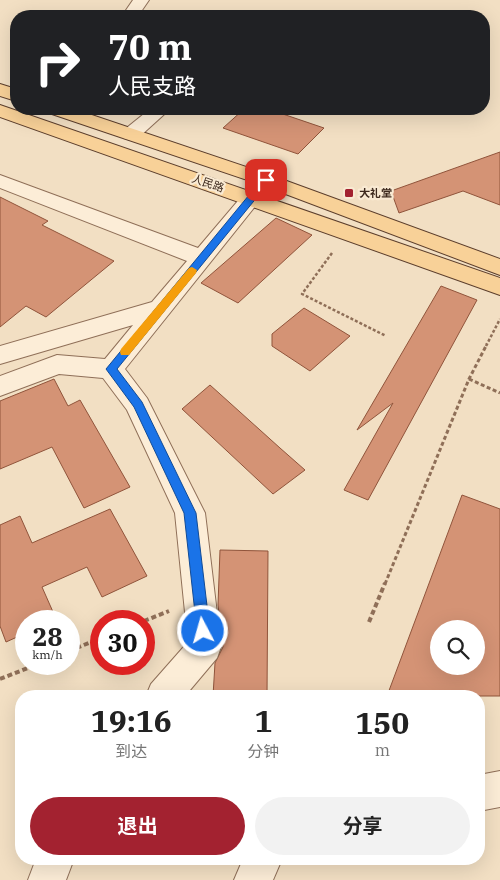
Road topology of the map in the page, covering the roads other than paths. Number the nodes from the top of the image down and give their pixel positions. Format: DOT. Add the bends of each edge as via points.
graph roads {
  1 [pos="13,115"];
  2 [pos="74,115"];
  3 [pos="154,115"];
  4 [pos="132,134"];
  5 [pos="0,182"];
  6 [pos="258,189"];
  7 [pos="202,258"];
  8 [pos="500,267"];
  9 [pos="500,287"];
  10 [pos="162,308"];
  11 [pos="0,355"];
  12 [pos="111,369"];
  13 [pos="0,386"];
  14 [pos="168,690"];
  15 [pos="500,789"];
  16 [pos="485,792"];
  17 [pos="53,865"];
  18 [pos="260,865"];
  19 [pos="47,880"];
  20 [pos="253,880"];
  1 -- 6 [label="main road, 人民路"];
  2 -- 4 [label="main road, 人民路"];
  3 -- 4 [label="street"];
  4 -- 6 [label="main road, 人民路"];
  5 -- 7 [label="street"];
  6 -- 7 [label="street"];
  6 -- 8 [label="main road, 人民路"];
  6 -- 9 [label="main road, 人民路" via="347,232"];
  7 -- 10 [label="street"];
  10 -- 11 [label="street"];
  10 -- 12 [label="street"];
  12 -- 13 [label="street" via="57,364"];
  12 -- 14 [label="street" via="138,405 190,513 205,647"];
  15 -- 16 [label="street"];
  17 -- 19 [label="street"];
  18 -- 20 [label="street"];
}
